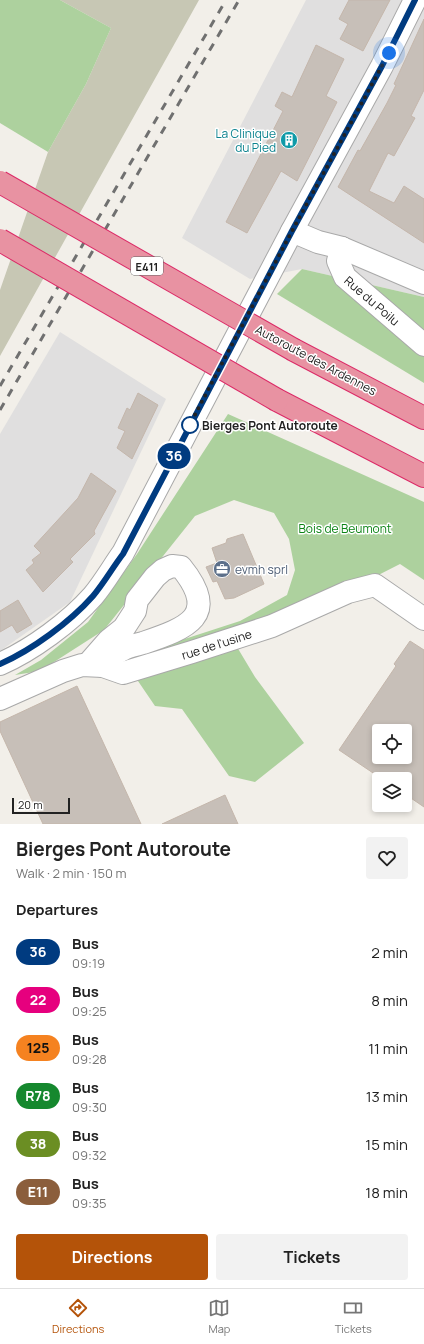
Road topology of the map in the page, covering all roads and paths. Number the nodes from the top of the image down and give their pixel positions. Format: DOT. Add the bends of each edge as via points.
graph roads {
  1 [pos="415,0"];
  2 [pos="0,182"];
  3 [pos="292,231"];
  4 [pos="0,240"];
  5 [pos="342,248"];
  6 [pos="424,283"];
  7 [pos="424,345"];
  8 [pos="424,418"];
  9 [pos="424,476"];
  10 [pos="424,619"];
  11 [pos="0,664"];
  12 [pos="96,665"];
  13 [pos="0,699"];
  1 -- 3 [label="street"];
  2 -- 8 [label="highway, Autoroute des Ardennes / E411, bridge" via="294,350"];
  3 -- 5 [label="street" via="318,242"];
  3 -- 11 [label="street" via="123,554 93,596 62,625 16,658"];
  4 -- 9 [label="highway, bridge" via="276,400"];
  5 -- 6 [label="street"];
  5 -- 7 [label="street, Rue du Poilu" via="338,261 345,277"];
  10 -- 12 [label="street, rue de l'usine" via="375,585 348,592 272,626 123,673"];
  12 -- 12 [label="street" via="121,650 173,633 192,621 198,612 199,602 196,589 181,567 172,566 155,577 137,600 135,612 124,628 109,640"];
  12 -- 13 [label="street" via="63,671"];
}
